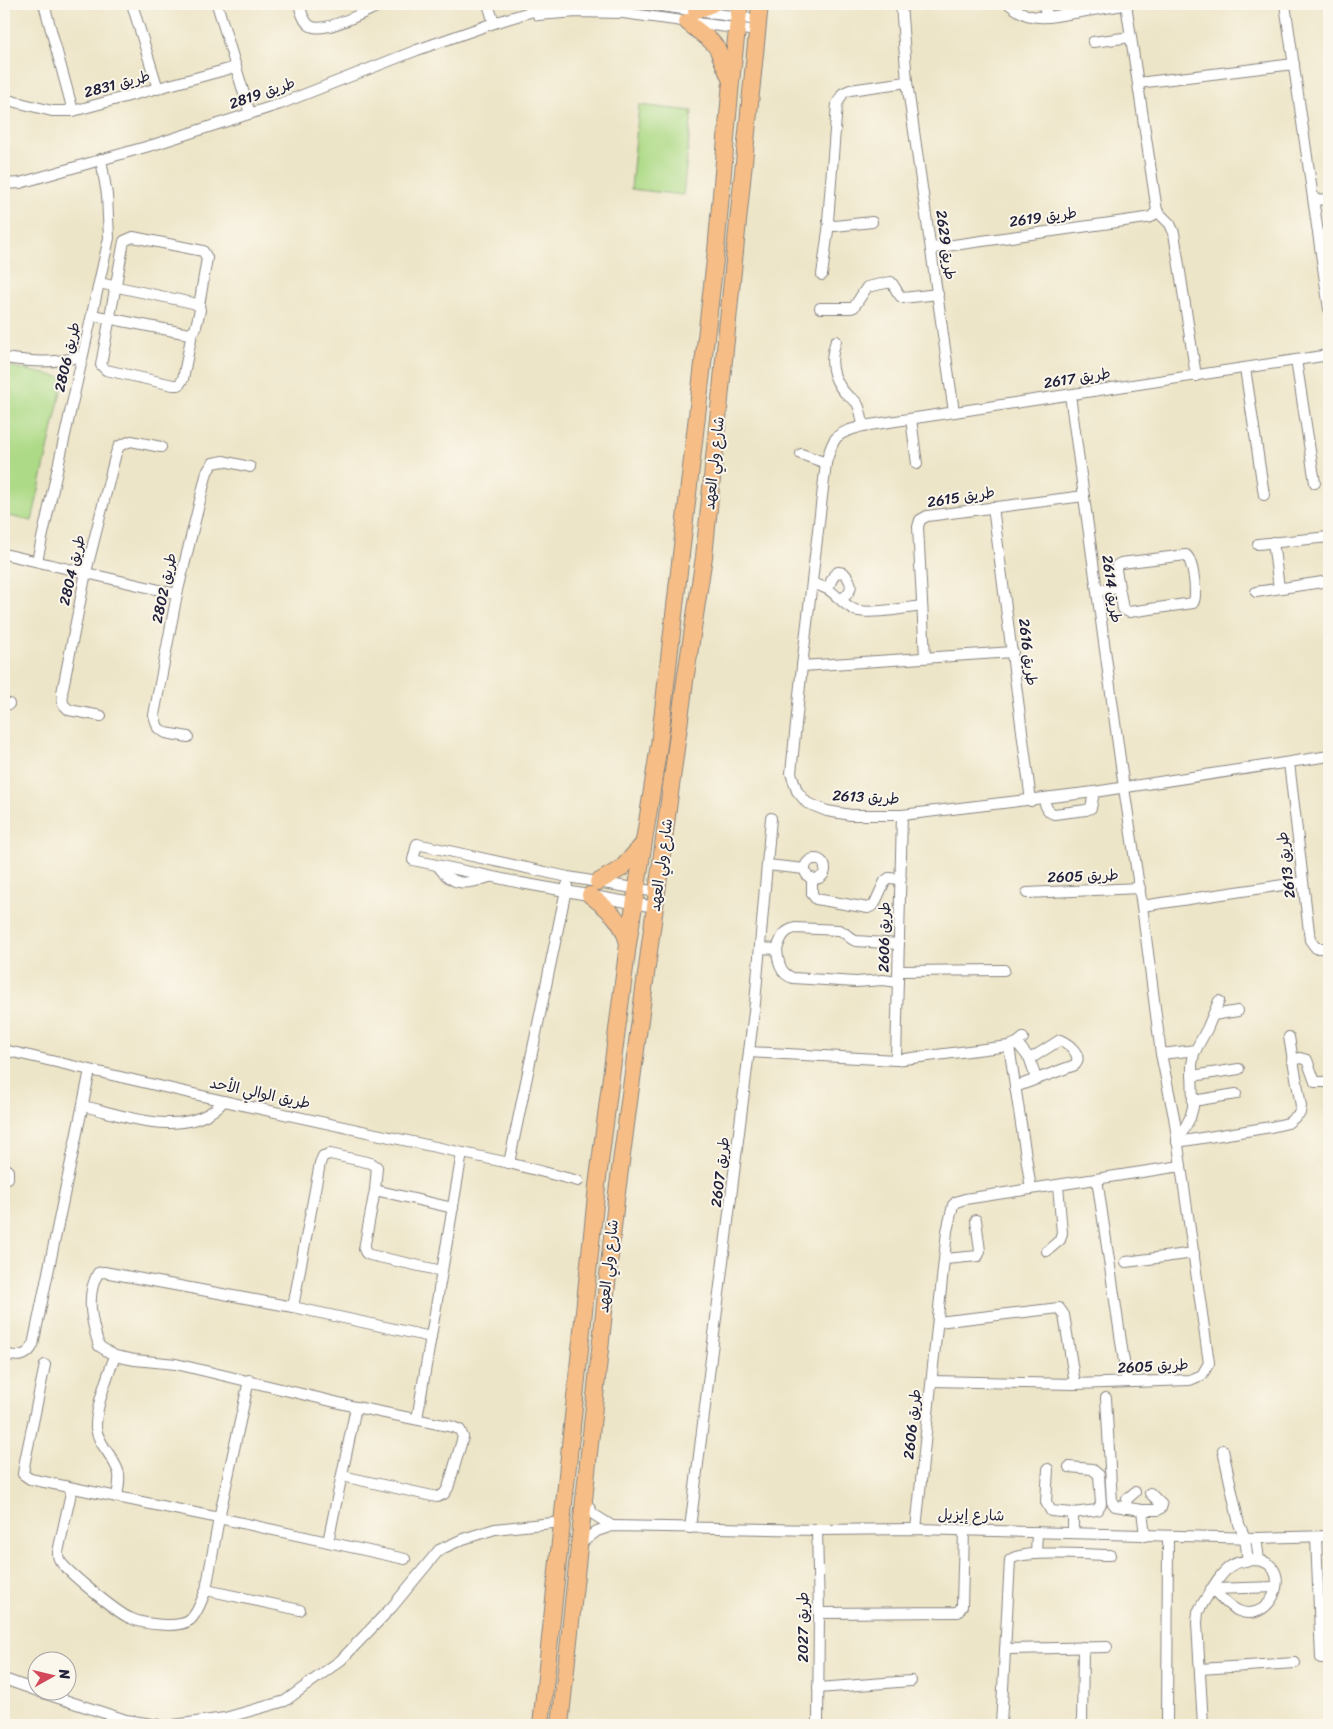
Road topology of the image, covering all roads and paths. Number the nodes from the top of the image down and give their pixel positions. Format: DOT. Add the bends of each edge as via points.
graph roads {
  1 [pos="44,4"];
  2 [pos="132,4"];
  3 [pos="217,4"];
  4 [pos="298,4"];
  5 [pos="383,4"];
  6 [pos="488,4"];
  7 [pos="574,4"];
  8 [pos="648,4"];
  9 [pos="712,4"];
  10 [pos="760,4"];
  11 [pos="901,4"];
  12 [pos="1008,4"];
  13 [pos="1042,4"];
  14 [pos="1128,4"];
  15 [pos="1285,4"];
  16 [pos="1110,5"];
  17 [pos="592,8"];
  18 [pos="624,8"];
  19 [pos="1065,9"];
  20 [pos="525,14"];
  21 [pos="691,17"];
  22 [pos="1049,17"];
  23 [pos="747,22"];
  24 [pos="494,23"];
  25 [pos="1131,37"];
  26 [pos="1092,42"];
  27 [pos="1294,64"];
  28 [pos="236,67"];
  29 [pos="731,82"];
  30 [pos="907,82"];
  31 [pos="1138,83"];
  32 [pos="158,89"];
  33 [pos="4,99"];
  34 [pos="73,111"];
  35 [pos="250,114"];
  36 [pos="101,159"];
  37 [pos="4,184"];
  38 [pos="1329,199"];
  39 [pos="1314,200"];
  40 [pos="1157,211"];
  41 [pos="872,222"];
  42 [pos="828,223"];
  43 [pos="932,248"];
  44 [pos="822,275"];
  45 [pos="99,283"];
  46 [pos="116,286"];
  47 [pos="938,294"];
  48 [pos="199,306"];
  49 [pos="820,308"];
  50 [pos="1329,309"];
  51 [pos="92,315"];
  52 [pos="110,318"];
  53 [pos="192,333"];
  54 [pos="836,341"];
  55 [pos="1329,355"];
  56 [pos="82,356"];
  57 [pos="4,358"];
  58 [pos="1296,360"];
  59 [pos="1245,368"];
  60 [pos="1196,376"];
  61 [pos="1070,394"];
  62 [pos="954,412"];
  63 [pos="911,419"];
  64 [pos="863,426"];
  65 [pos="832,441"];
  66 [pos="161,447"];
  67 [pos="801,454"];
  68 [pos="826,463"];
  69 [pos="917,464"];
  70 [pos="250,467"];
  71 [pos="1315,483"];
  72 [pos="1264,495"];
  73 [pos="1084,496"];
  74 [pos="993,507"];
  75 [pos="1329,537"];
  76 [pos="1273,542"];
  77 [pos="1258,544"];
  78 [pos="4,554"];
  79 [pos="37,561"];
  80 [pos="86,572"];
  81 [pos="1329,581"];
  82 [pos="812,584"];
  83 [pos="828,588"];
  84 [pos="1119,588"];
  85 [pos="1279,588"];
  86 [pos="1097,591"];
  87 [pos="1256,592"];
  88 [pos="177,594"];
  89 [pos="841,599"];
  90 [pos="922,606"];
  91 [pos="1013,652"];
  92 [pos="925,657"];
  93 [pos="802,666"];
  94 [pos="101,716"];
  95 [pos="188,737"];
  96 [pos="1329,756"];
  97 [pos="1289,763"];
  98 [pos="1124,788"];
  99 [pos="1094,792"];
  100 [pos="1044,799"];
  101 [pos="1031,800"];
  102 [pos="902,815"];
  103 [pos="771,818"];
  104 [pos="644,842"];
  105 [pos="767,864"];
  106 [pos="568,877"];
  107 [pos="901,879"];
  108 [pos="1303,882"];
  109 [pos="594,888"];
  110 [pos="1140,888"];
  111 [pos="566,891"];
  112 [pos="1027,893"];
  113 [pos="646,899"];
  114 [pos="1142,906"];
  115 [pos="628,944"];
  116 [pos="899,944"];
  117 [pos="760,948"];
  118 [pos="1329,948"];
  119 [pos="777,949"];
  120 [pos="1004,970"];
  121 [pos="899,976"];
  122 [pos="1219,1001"];
  123 [pos="1238,1011"];
  124 [pos="1213,1015"];
  125 [pos="1289,1037"];
  126 [pos="1016,1042"];
  127 [pos="4,1050"];
  128 [pos="1196,1050"];
  129 [pos="749,1052"];
  130 [pos="1161,1054"];
  131 [pos="1030,1059"];
  132 [pos="896,1060"];
  133 [pos="1292,1060"];
  134 [pos="90,1070"];
  135 [pos="1239,1070"];
  136 [pos="1192,1076"];
  137 [pos="1036,1080"];
  138 [pos="1329,1082"];
  139 [pos="1015,1087"];
  140 [pos="1236,1094"];
  141 [pos="224,1101"];
  142 [pos="1193,1101"];
  143 [pos="83,1106"];
  144 [pos="1177,1142"];
  145 [pos="462,1153"];
  146 [pos="510,1163"];
  147 [pos="4,1166"];
  148 [pos="1181,1166"];
  149 [pos="8,1178"];
  150 [pos="1097,1179"];
  151 [pos="578,1181"];
  152 [pos="1058,1185"];
  153 [pos="1031,1189"];
  154 [pos="375,1190"];
  155 [pos="453,1208"];
  156 [pos="976,1220"];
  157 [pos="1047,1251"];
  158 [pos="1194,1253"];
  159 [pos="944,1259"];
  160 [pos="1126,1262"];
  161 [pos="442,1272"];
  162 [pos="293,1307"];
  163 [pos="938,1322"];
  164 [pos="431,1337"];
  165 [pos="4,1354"];
  166 [pos="115,1356"];
  167 [pos="45,1365"];
  168 [pos="249,1380"];
  169 [pos="932,1381"];
  170 [pos="1127,1382"];
  171 [pos="1075,1384"];
  172 [pos="1106,1398"];
  173 [pos="356,1407"];
  174 [pos="417,1419"];
  175 [pos="1223,1450"];
  176 [pos="1069,1467"];
  177 [pos="1048,1469"];
  178 [pos="342,1476"];
  179 [pos="72,1488"];
  180 [pos="1135,1492"];
  181 [pos="1150,1493"];
  182 [pos="117,1497"];
  183 [pos="584,1499"];
  184 [pos="1125,1508"];
  185 [pos="1142,1510"];
  186 [pos="1073,1513"];
  187 [pos="219,1518"];
  188 [pos="562,1522"];
  189 [pos="580,1524"];
  190 [pos="612,1526"];
  191 [pos="690,1528"];
  192 [pos="916,1529"];
  193 [pos="817,1530"];
  194 [pos="964,1531"];
  195 [pos="1037,1532"];
  196 [pos="1073,1533"];
  197 [pos="1145,1536"];
  198 [pos="1168,1536"];
  199 [pos="1329,1536"];
  200 [pos="1316,1537"];
  201 [pos="1245,1538"];
  202 [pos="1256,1538"];
  203 [pos="328,1542"];
  204 [pos="579,1545"];
  205 [pos="1036,1554"];
  206 [pos="1110,1556"];
  207 [pos="404,1559"];
  208 [pos="1248,1560"];
  209 [pos="1259,1560"];
  210 [pos="1276,1587"];
  211 [pos="1213,1589"];
  212 [pos="206,1590"];
  213 [pos="300,1610"];
  214 [pos="819,1614"];
  215 [pos="1083,1647"];
  216 [pos="1106,1647"];
  217 [pos="1005,1649"];
  218 [pos="1321,1658"];
  219 [pos="1295,1663"];
  220 [pos="1200,1670"];
  221 [pos="4,1680"];
  222 [pos="911,1681"];
  223 [pos="28,1688"];
  224 [pos="818,1688"];
  225 [pos="72,1702"];
  226 [pos="159,1725"];
  227 [pos="174,1725"];
  228 [pos="541,1725"];
  229 [pos="560,1725"];
  230 [pos="818,1725"];
  231 [pos="1001,1725"];
  232 [pos="1082,1725"];
  233 [pos="1167,1725"];
  234 [pos="1203,1725"];
  1 -- 34 [label="street"];
  2 -- 32 [label="street"];
  3 -- 28 [label="street"];
  4 -- 5 [label="street" via="304,19 315,28 334,25"];
  6 -- 24 [label="street"];
  7 -- 20 [label="street, طريق 2819"];
  8 -- 21 [label="street, طريق 2819"];
  9 -- 21 [label="main road"];
  10 -- 23 [label="main road, شارع ولي العهد"];
  11 -- 30 [label="street, طريق 2629"];
  12 -- 22 [label="street" via="1025,15"];
  13 -- 22 [label="street"];
  14 -- 16 [label="street"];
  14 -- 25 [label="street"];
  15 -- 27 [label="street"];
  16 -- 19 [label="street"];
  17 -- 18 [label="street, طريق 2819"];
  17 -- 20 [label="street, طريق 2819" via="536,16"];
  18 -- 21 [label="street, طريق 2819"];
  19 -- 22 [label="street"];
  20 -- 24 [label="street, طريق 2819"];
  21 -- 23 [label="street, طريق 2819"];
  21 -- 23 [label="street, طريق 2819"];
  21 -- 29 [label="main road" via="717,48"];
  23 -- 29 [label="main road, شارع ولي العهد"];
  23 -- 113 [label="main road, شارع ولي العهد" via="744,159 704,557"];
  24 -- 35 [label="street, طريق 2819"];
  25 -- 26 [label="street"];
  25 -- 31 [label="street"];
  27 -- 31 [label="street"];
  27 -- 39 [label="street"];
  28 -- 32 [label="street, طريق 2831"];
  28 -- 35 [label="street"];
  29 -- 104 [label="main road, شارع ولي العهد" via="716,252 659,745"];
  30 -- 42 [label="street" via="850,90 838,100"];
  30 -- 43 [label="street, طريق 2629"];
  31 -- 40 [label="street"];
  32 -- 34 [label="street, طريق 2831"];
  33 -- 34 [label="street, طريق 2831" via="52,111"];
  35 -- 36 [label="street, طريق 2819"];
  36 -- 37 [label="street, طريق 2819"];
  36 -- 45 [label="street, طريق 2806" via="109,238"];
  38 -- 39 [label="street"];
  39 -- 50 [label="street"];
  40 -- 43 [label="street, طريق 2619" via="1146,218"];
  40 -- 60 [label="street" via="1174,233"];
  41 -- 42 [label="street" via="835,226"];
  42 -- 44 [label="street"];
  43 -- 47 [label="street, طريق 2629"];
  45 -- 46 [label="street"];
  45 -- 51 [label="street, طريق 2806"];
  46 -- 48 [label="street"];
  46 -- 48 [label="street" via="124,241 128,238 203,250 207,258"];
  46 -- 52 [label="street"];
  47 -- 49 [label="street" via="903,298 895,285 887,282 867,287 851,308"];
  47 -- 62 [label="street, طريق 2629"];
  48 -- 53 [label="street"];
  51 -- 52 [label="street"];
  51 -- 56 [label="street, طريق 2806"];
  52 -- 53 [label="street"];
  52 -- 53 [label="street" via="101,365 106,370 173,386 183,379"];
  54 -- 64 [label="street" via="831,353 835,378 858,404"];
  55 -- 58 [label="street, طريق 2617"];
  56 -- 57 [label="street" via="46,362"];
  56 -- 79 [label="street, طريق 2806"];
  58 -- 59 [label="street, طريق 2617"];
  58 -- 71 [label="street"];
  59 -- 60 [label="street, طريق 2617"];
  59 -- 72 [label="street"];
  60 -- 61 [label="street, طريق 2617"];
  61 -- 62 [label="street, طريق 2617"];
  61 -- 73 [label="street, طريق 2614"];
  62 -- 63 [label="street, طريق 2617"];
  63 -- 64 [label="street, طريق 2617"];
  63 -- 69 [label="street"];
  64 -- 65 [label="street, طريق 2617" via="845,431"];
  65 -- 68 [label="street, طريق 2613"];
  66 -- 80 [label="street, طريق 2804" via="131,441 119,446"];
  67 -- 68 [label="street"];
  68 -- 82 [label="street, طريق 2613"];
  70 -- 88 [label="street, طريق 2802" via="213,462"];
  73 -- 74 [label="street, طريق 2615"];
  73 -- 86 [label="street, طريق 2614"];
  74 -- 90 [label="street, طريق 2615" via="927,516 920,520"];
  74 -- 91 [label="street, طريق 2616"];
  75 -- 76 [label="street"];
  76 -- 77 [label="street"];
  76 -- 85 [label="street"];
  78 -- 79 [label="street"];
  79 -- 80 [label="street"];
  80 -- 88 [label="street"];
  80 -- 94 [label="street, طريق 2804" via="62,693 63,704 69,710"];
  81 -- 85 [label="street"];
  82 -- 83 [label="street"];
  82 -- 93 [label="street, طريق 2613"];
  83 -- 89 [label="street"];
  83 -- 89 [label="street" via="834,575 844,573 851,587 848,595"];
  84 -- 84 [label="street" via="1126,612 1191,604 1196,596 1191,560 1186,555 1119,564 1116,570"];
  84 -- 86 [label="street"];
  85 -- 87 [label="street"];
  86 -- 98 [label="street, طريق 2614"];
  88 -- 95 [label="street, طريق 2802" via="154,715 158,728"];
  89 -- 90 [label="street" via="855,610 866,612"];
  90 -- 92 [label="street, طريق 2615"];
  91 -- 92 [label="street"];
  91 -- 101 [label="street, طريق 2616"];
  92 -- 93 [label="street"];
  93 -- 102 [label="street, طريق 2613" via="791,773 797,791 807,803 827,811 851,815"];
  96 -- 97 [label="street, طريق 2613"];
  97 -- 98 [label="street, طريق 2613"];
  97 -- 108 [label="street, طريق 2613"];
  98 -- 99 [label="street, طريق 2613"];
  98 -- 110 [label="street, طريق 2605"];
  99 -- 100 [label="street, طريق 2613"];
  99 -- 100 [label="street" via="1091,808 1086,810 1050,813"];
  100 -- 101 [label="street, طريق 2613"];
  101 -- 102 [label="street, طريق 2613"];
  102 -- 107 [label="street, طريق 2606"];
  103 -- 105 [label="street, طريق 2607"];
  104 -- 109 [label="main road" via="622,868"];
  104 -- 113 [label="main road, شارع ولي العهد"];
  105 -- 107 [label="street" via="808,874 816,899 868,908 874,905 884,881"];
  105 -- 117 [label="street, طريق 2607"];
  106 -- 109 [label="street"];
  106 -- 111 [label="street"];
  106 -- 111 [label="street" via="417,844 413,860"];
  107 -- 116 [label="street, طريق 2606"];
  108 -- 114 [label="street"];
  108 -- 118 [label="street, طريق 2613" via="1311,943 1319,949"];
  109 -- 111 [label="street"];
  109 -- 113 [label="street"];
  109 -- 113 [label="street"];
  109 -- 115 [label="main road" via="623,928"];
  110 -- 112 [label="street, طريق 2605"];
  110 -- 114 [label="street, طريق 2605"];
  111 -- 146 [label="street"];
  113 -- 115 [label="main road, شارع ولي العهد"];
  113 -- 183 [label="main road, شارع ولي العهد" via="632,1033 634,1062"];
  114 -- 130 [label="street, طريق 2605"];
  115 -- 188 [label="main road, شارع ولي العهد" via="597,1186"];
  116 -- 119 [label="street" via="856,942 838,930 795,928 783,933"];
  116 -- 121 [label="street, طريق 2606"];
  117 -- 119 [label="street"];
  117 -- 129 [label="street, طريق 2607"];
  119 -- 121 [label="street" via="781,970 794,978 856,982"];
  120 -- 121 [label="street"];
  121 -- 132 [label="street, طريق 2606"];
  122 -- 124 [label="street"];
  123 -- 124 [label="street"];
  124 -- 128 [label="street"];
  125 -- 133 [label="street"];
  126 -- 131 [label="street"];
  126 -- 132 [label="street"];
  126 -- 139 [label="street"];
  127 -- 134 [label="street, طريق الوالي الأحد"];
  128 -- 130 [label="street"];
  128 -- 136 [label="street"];
  129 -- 132 [label="street"];
  129 -- 191 [label="street, طريق 2607"];
  130 -- 144 [label="street, طريق 2605"];
  131 -- 137 [label="street"];
  131 -- 137 [label="street" via="1060,1040 1078,1058 1075,1066"];
  133 -- 138 [label="street" via="1307,1060 1315,1082"];
  133 -- 144 [label="street" via="1301,1106 1297,1118 1272,1127"];
  134 -- 141 [label="street, طريق الوالي الأحد"];
  134 -- 143 [label="street"];
  135 -- 136 [label="street"];
  136 -- 142 [label="street"];
  137 -- 139 [label="street"];
  139 -- 153 [label="street"];
  140 -- 142 [label="street"];
  141 -- 143 [label="street" via="212,1113 201,1118 170,1123"];
  141 -- 145 [label="street, طريق الوالي الأحد"];
  142 -- 144 [label="street" via="1190,1118"];
  143 -- 165 [label="street" via="33,1345 23,1356"];
  144 -- 148 [label="street, طريق 2605"];
  145 -- 146 [label="street, طريق الوالي الأحد"];
  145 -- 155 [label="street"];
  146 -- 151 [label="street, طريق الوالي الأحد"];
  147 -- 149 [label="street"];
  148 -- 150 [label="street, طريق 2606"];
  148 -- 158 [label="street, طريق 2605"];
  150 -- 152 [label="street, طريق 2606"];
  150 -- 170 [label="street"];
  152 -- 153 [label="street, طريق 2606"];
  152 -- 157 [label="street" via="1062,1233 1060,1240"];
  153 -- 159 [label="street, طريق 2606" via="956,1202 947,1231"];
  154 -- 155 [label="street"];
  154 -- 161 [label="street" via="364,1249 366,1253"];
  154 -- 162 [label="street" via="377,1168 371,1163 330,1154 323,1156"];
  155 -- 161 [label="street"];
  156 -- 159 [label="street" via="978,1256"];
  158 -- 160 [label="street"];
  158 -- 170 [label="street, طريق 2605" via="1208,1368 1194,1379"];
  159 -- 163 [label="street, طريق 2606"];
  161 -- 164 [label="street"];
  162 -- 164 [label="street"];
  162 -- 166 [label="street" via="98,1273 91,1299 92,1322 99,1346"];
  163 -- 169 [label="street, طريق 2606"];
  163 -- 171 [label="street" via="1059,1308 1064,1314"];
  164 -- 174 [label="street"];
  166 -- 168 [label="street" via="176,1364"];
  166 -- 182 [label="street" via="102,1392 96,1428 119,1475"];
  167 -- 179 [label="street" via="24,1474 30,1479"];
  168 -- 173 [label="street"];
  168 -- 187 [label="street"];
  169 -- 171 [label="street, طريق 2605"];
  169 -- 192 [label="street, طريق 2606"];
  170 -- 171 [label="street, طريق 2605"];
  172 -- 184 [label="street" via="1112,1502"];
  173 -- 174 [label="street"];
  173 -- 178 [label="street"];
  174 -- 178 [label="street" via="453,1427 460,1430 463,1437 444,1494 437,1497"];
  175 -- 201 [label="street"];
  176 -- 186 [label="street" via="1092,1469 1099,1475 1101,1504 1097,1510"];
  177 -- 186 [label="street" via="1048,1507 1051,1511"];
  178 -- 203 [label="street"];
  179 -- 182 [label="street"];
  179 -- 212 [label="street" via="59,1560 118,1609 130,1618 149,1623 180,1624 190,1620"];
  180 -- 184 [label="street" via="1127,1499"];
  181 -- 185 [label="street" via="1162,1508"];
  182 -- 187 [label="street"];
  183 -- 189 [label="main road, شارع ولي العهد"];
  183 -- 190 [label="street" via="593,1514"];
  184 -- 185 [label="street"];
  185 -- 197 [label="street"];
  186 -- 196 [label="street"];
  187 -- 203 [label="street"];
  187 -- 212 [label="street"];
  188 -- 189 [label="main road"];
  188 -- 227 [label="street" via="495,1529 439,1550 392,1607 341,1660 285,1701 225,1718"];
  188 -- 228 [label="main road, شارع ولي العهد"];
  189 -- 204 [label="main road, شارع ولي العهد"];
  190 -- 191 [label="street, شارع إيزيل"];
  190 -- 204 [label="street, شارع إيزيل" via="592,1533"];
  191 -- 193 [label="street, شارع إيزيل"];
  192 -- 193 [label="street, شارع إيزيل"];
  192 -- 194 [label="street, شارع إيزيل"];
  193 -- 214 [label="street, طريق 2027"];
  194 -- 195 [label="street, شارع إيزيل"];
  194 -- 214 [label="street" via="962,1606 958,1612"];
  195 -- 196 [label="street, شارع إيزيل"];
  195 -- 205 [label="street"];
  196 -- 197 [label="street, شارع إيزيل"];
  197 -- 198 [label="street, شارع إيزيل"];
  198 -- 201 [label="street, شارع إيزيل"];
  198 -- 233 [label="street"];
  199 -- 200 [label="street, شارع إيزيل"];
  200 -- 202 [label="street, شارع إيزيل"];
  200 -- 218 [label="street"];
  201 -- 202 [label="street, شارع إيزيل"];
  201 -- 208 [label="street"];
  202 -- 209 [label="street"];
  203 -- 207 [label="street"];
  204 -- 229 [label="main road, شارع ولي العهد"];
  205 -- 206 [label="street"];
  205 -- 217 [label="street" via="1016,1556 1010,1560"];
  208 -- 209 [label="street"];
  208 -- 211 [label="street" via="1230,1567"];
  209 -- 210 [label="street" via="1274,1569"];
  210 -- 211 [label="street"];
  210 -- 211 [label="street" via="1265,1608 1247,1613 1229,1605"];
  211 -- 220 [label="street" via="1200,1607 1197,1618"];
  212 -- 213 [label="street"];
  214 -- 224 [label="street, طريق 2027"];
  215 -- 216 [label="street"];
  215 -- 217 [label="street"];
  215 -- 232 [label="street"];
  217 -- 231 [label="street"];
  219 -- 220 [label="street"];
  220 -- 234 [label="street"];
  221 -- 223 [label="street"];
  222 -- 224 [label="street"];
  224 -- 230 [label="street, طريق 2027"];
  225 -- 226 [label="street" via="126,1720"];
}
